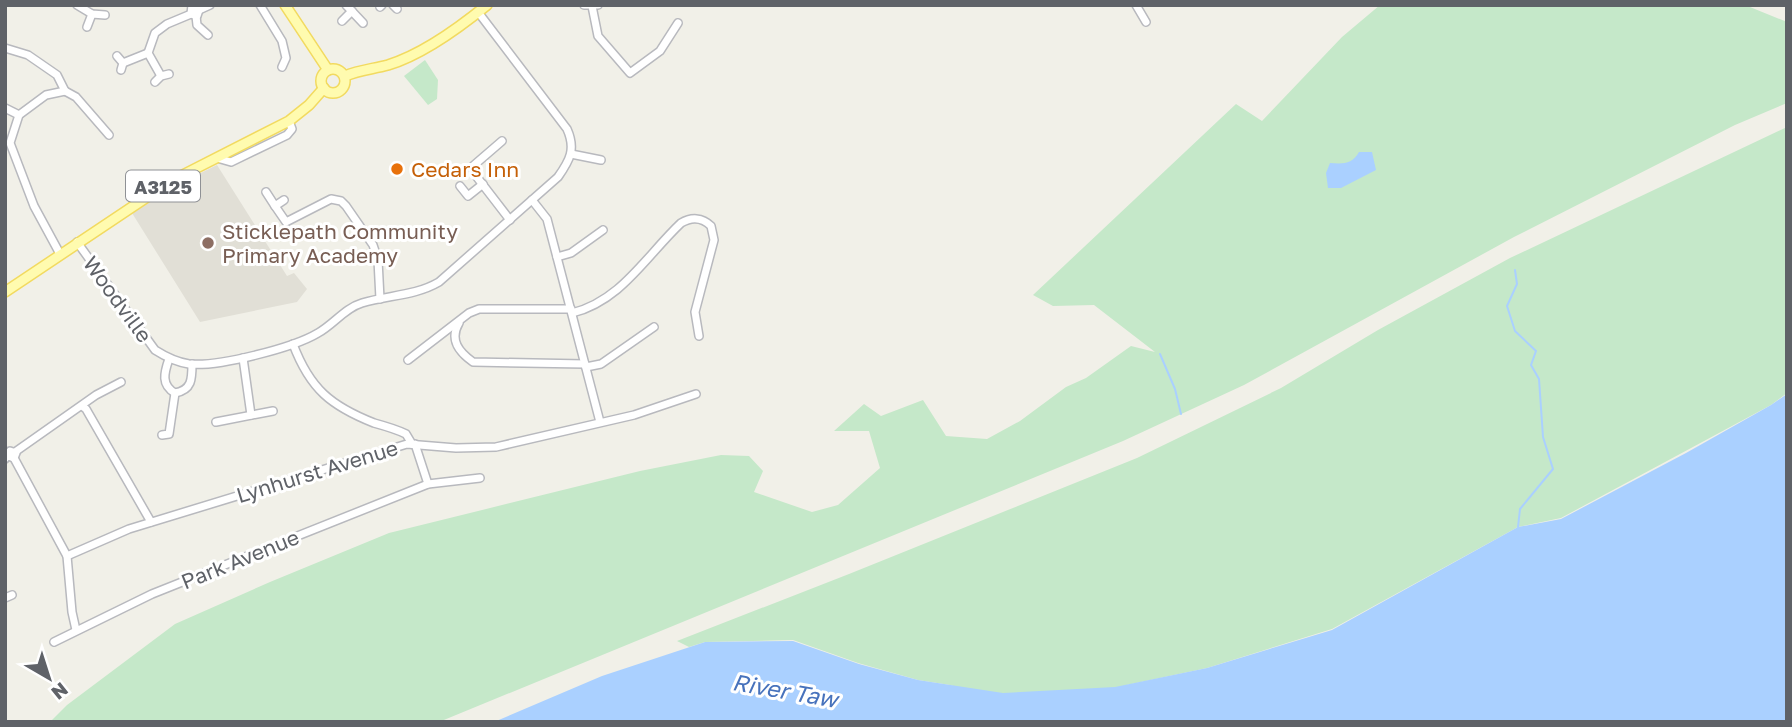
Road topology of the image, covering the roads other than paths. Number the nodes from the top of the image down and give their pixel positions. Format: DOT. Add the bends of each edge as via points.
graph roads {
  1 [pos="77,5"];
  2 [pos="211,5"];
  3 [pos="260,5"];
  4 [pos="285,5"];
  5 [pos="487,5"];
  6 [pos="1136,5"];
  7 [pos="591,6"];
  8 [pos="349,8"];
  9 [pos="194,11"];
  10 [pos="478,12"];
  11 [pos="92,14"];
  12 [pos="105,15"];
  13 [pos="342,20"];
  14 [pos="1146,22"];
  15 [pos="363,23"];
  16 [pos="678,23"];
  17 [pos="87,26"];
  18 [pos="209,36"];
  19 [pos="5,48"];
  20 [pos="148,53"];
  21 [pos="117,56"];
  22 [pos="286,58"];
  23 [pos="296,58"];
  24 [pos="282,67"];
  25 [pos="328,70"];
  26 [pos="345,76"];
  27 [pos="162,78"];
  28 [pos="324,88"];
  29 [pos="65,91"];
  30 [pos="5,108"];
  31 [pos="19,115"];
  32 [pos="109,135"];
  33 [pos="502,141"];
  34 [pos="571,154"];
  35 [pos="601,160"];
  36 [pos="482,184"];
  37 [pos="460,186"];
  38 [pos="266,192"];
  39 [pos="468,195"];
  40 [pos="284,200"];
  41 [pos="532,200"];
  42 [pos="474,203"];
  43 [pos="275,206"];
  44 [pos="510,220"];
  45 [pos="603,230"];
  46 [pos="77,242"];
  47 [pos="60,254"];
  48 [pos="557,257"];
  49 [pos="5,292"];
  50 [pos="380,299"];
  51 [pos="571,311"];
  52 [pos="461,319"];
  53 [pos="654,327"];
  54 [pos="699,336"];
  55 [pos="293,344"];
  56 [pos="243,358"];
  57 [pos="169,359"];
  58 [pos="408,360"];
  59 [pos="192,364"];
  60 [pos="586,365"];
  61 [pos="121,382"];
  62 [pos="175,393"];
  63 [pos="696,394"];
  64 [pos="82,406"];
  65 [pos="273,411"];
  66 [pos="251,415"];
  67 [pos="216,422"];
  68 [pos="600,422"];
  69 [pos="393,429"];
  70 [pos="162,435"];
  71 [pos="5,443"];
  72 [pos="413,444"];
  73 [pos="396,447"];
  74 [pos="11,455"];
  75 [pos="481,478"];
  76 [pos="428,484"];
  77 [pos="151,522"];
  78 [pos="67,556"];
  79 [pos="76,630"];
  80 [pos="54,642"];
  1 -- 11 [label="street"];
  2 -- 9 [label="street"];
  3 -- 22 [label="street" via="282,40"];
  4 -- 25 [label="main road"];
  5 -- 10 [label="main road"];
  6 -- 14 [label="street"];
  7 -- 16 [label="street" via="598,36 630,73 660,51"];
  8 -- 13 [label="street"];
  8 -- 15 [label="street"];
  9 -- 18 [label="street" via="197,25"];
  9 -- 20 [label="street" via="155,33"];
  10 -- 26 [label="main road" via="390,65"];
  10 -- 34 [label="street" via="567,129"];
  11 -- 12 [label="street"];
  11 -- 17 [label="street"];
  19 -- 29 [label="street" via="45,65"];
  20 -- 21 [label="street" via="122,67"];
  20 -- 27 [label="street"];
  22 -- 23 [label="street"];
  22 -- 24 [label="street"];
  25 -- 26 [label="main road" via="336,69"];
  25 -- 28 [label="main road" via="321,78"];
  26 -- 28 [label="main road" via="341,90 332,93"];
  28 -- 46 [label="main road, A3125" via="289,121 171,181"];
  29 -- 31 [label="street" via="46,94"];
  29 -- 32 [label="street" via="76,97"];
  30 -- 31 [label="street"];
  31 -- 47 [label="street" via="10,144 34,206"];
  33 -- 36 [label="street" via="473,166"];
  34 -- 35 [label="street"];
  34 -- 41 [label="street, Woodville" via="558,177"];
  36 -- 39 [label="street"];
  36 -- 44 [label="street"];
  37 -- 39 [label="street"];
  38 -- 43 [label="street"];
  39 -- 42 [label="street"];
  40 -- 43 [label="street"];
  41 -- 44 [label="street, Woodville"];
  41 -- 48 [label="street" via="547,219"];
  43 -- 50 [label="street" via="289,222 331,199 341,201 373,245"];
  44 -- 50 [label="street, Woodville" via="439,282"];
  45 -- 48 [label="street" via="571,253"];
  46 -- 47 [label="main road, A3125"];
  46 -- 57 [label="street, Woodville" via="145,339"];
  47 -- 49 [label="main road, A3125"];
  48 -- 51 [label="street"];
  50 -- 55 [label="street, Woodville" via="351,308 322,331"];
  51 -- 52 [label="street" via="479,309"];
  51 -- 54 [label="street" via="589,309 630,280 681,223 692,219 708,223 714,233 696,306"];
  51 -- 60 [label="street"];
  52 -- 58 [label="street"];
  52 -- 60 [label="street" via="454,331 455,342 461,354 474,362"];
  53 -- 60 [label="street" via="601,364"];
  55 -- 56 [label="street, Woodville"];
  55 -- 69 [label="street" via="321,393 341,409"];
  56 -- 59 [label="street, Woodville"];
  56 -- 66 [label="street"];
  57 -- 59 [label="street, Woodville"];
  57 -- 62 [label="street" via="164,381"];
  59 -- 62 [label="street" via="191,383"];
  60 -- 68 [label="street"];
  61 -- 64 [label="street"];
  62 -- 70 [label="street" via="169,434"];
  63 -- 68 [label="street, Lynhurst Avenue"];
  64 -- 74 [label="street"];
  64 -- 77 [label="street"];
  65 -- 66 [label="street"];
  66 -- 67 [label="street"];
  68 -- 72 [label="street, Lynhurst Avenue" via="496,447"];
  69 -- 72 [label="street" via="406,434"];
  69 -- 73 [label="street"];
  71 -- 74 [label="street"];
  72 -- 73 [label="street, Lynhurst Avenue"];
  72 -- 76 [label="street"];
  73 -- 77 [label="street, Lynhurst Avenue"];
  74 -- 78 [label="street"];
  75 -- 76 [label="street, Park Avenue"];
  76 -- 79 [label="street, Park Avenue" via="152,594"];
  77 -- 78 [label="street, Lynhurst Avenue"];
  78 -- 79 [label="street"];
  79 -- 80 [label="street, Park Avenue"];
}
